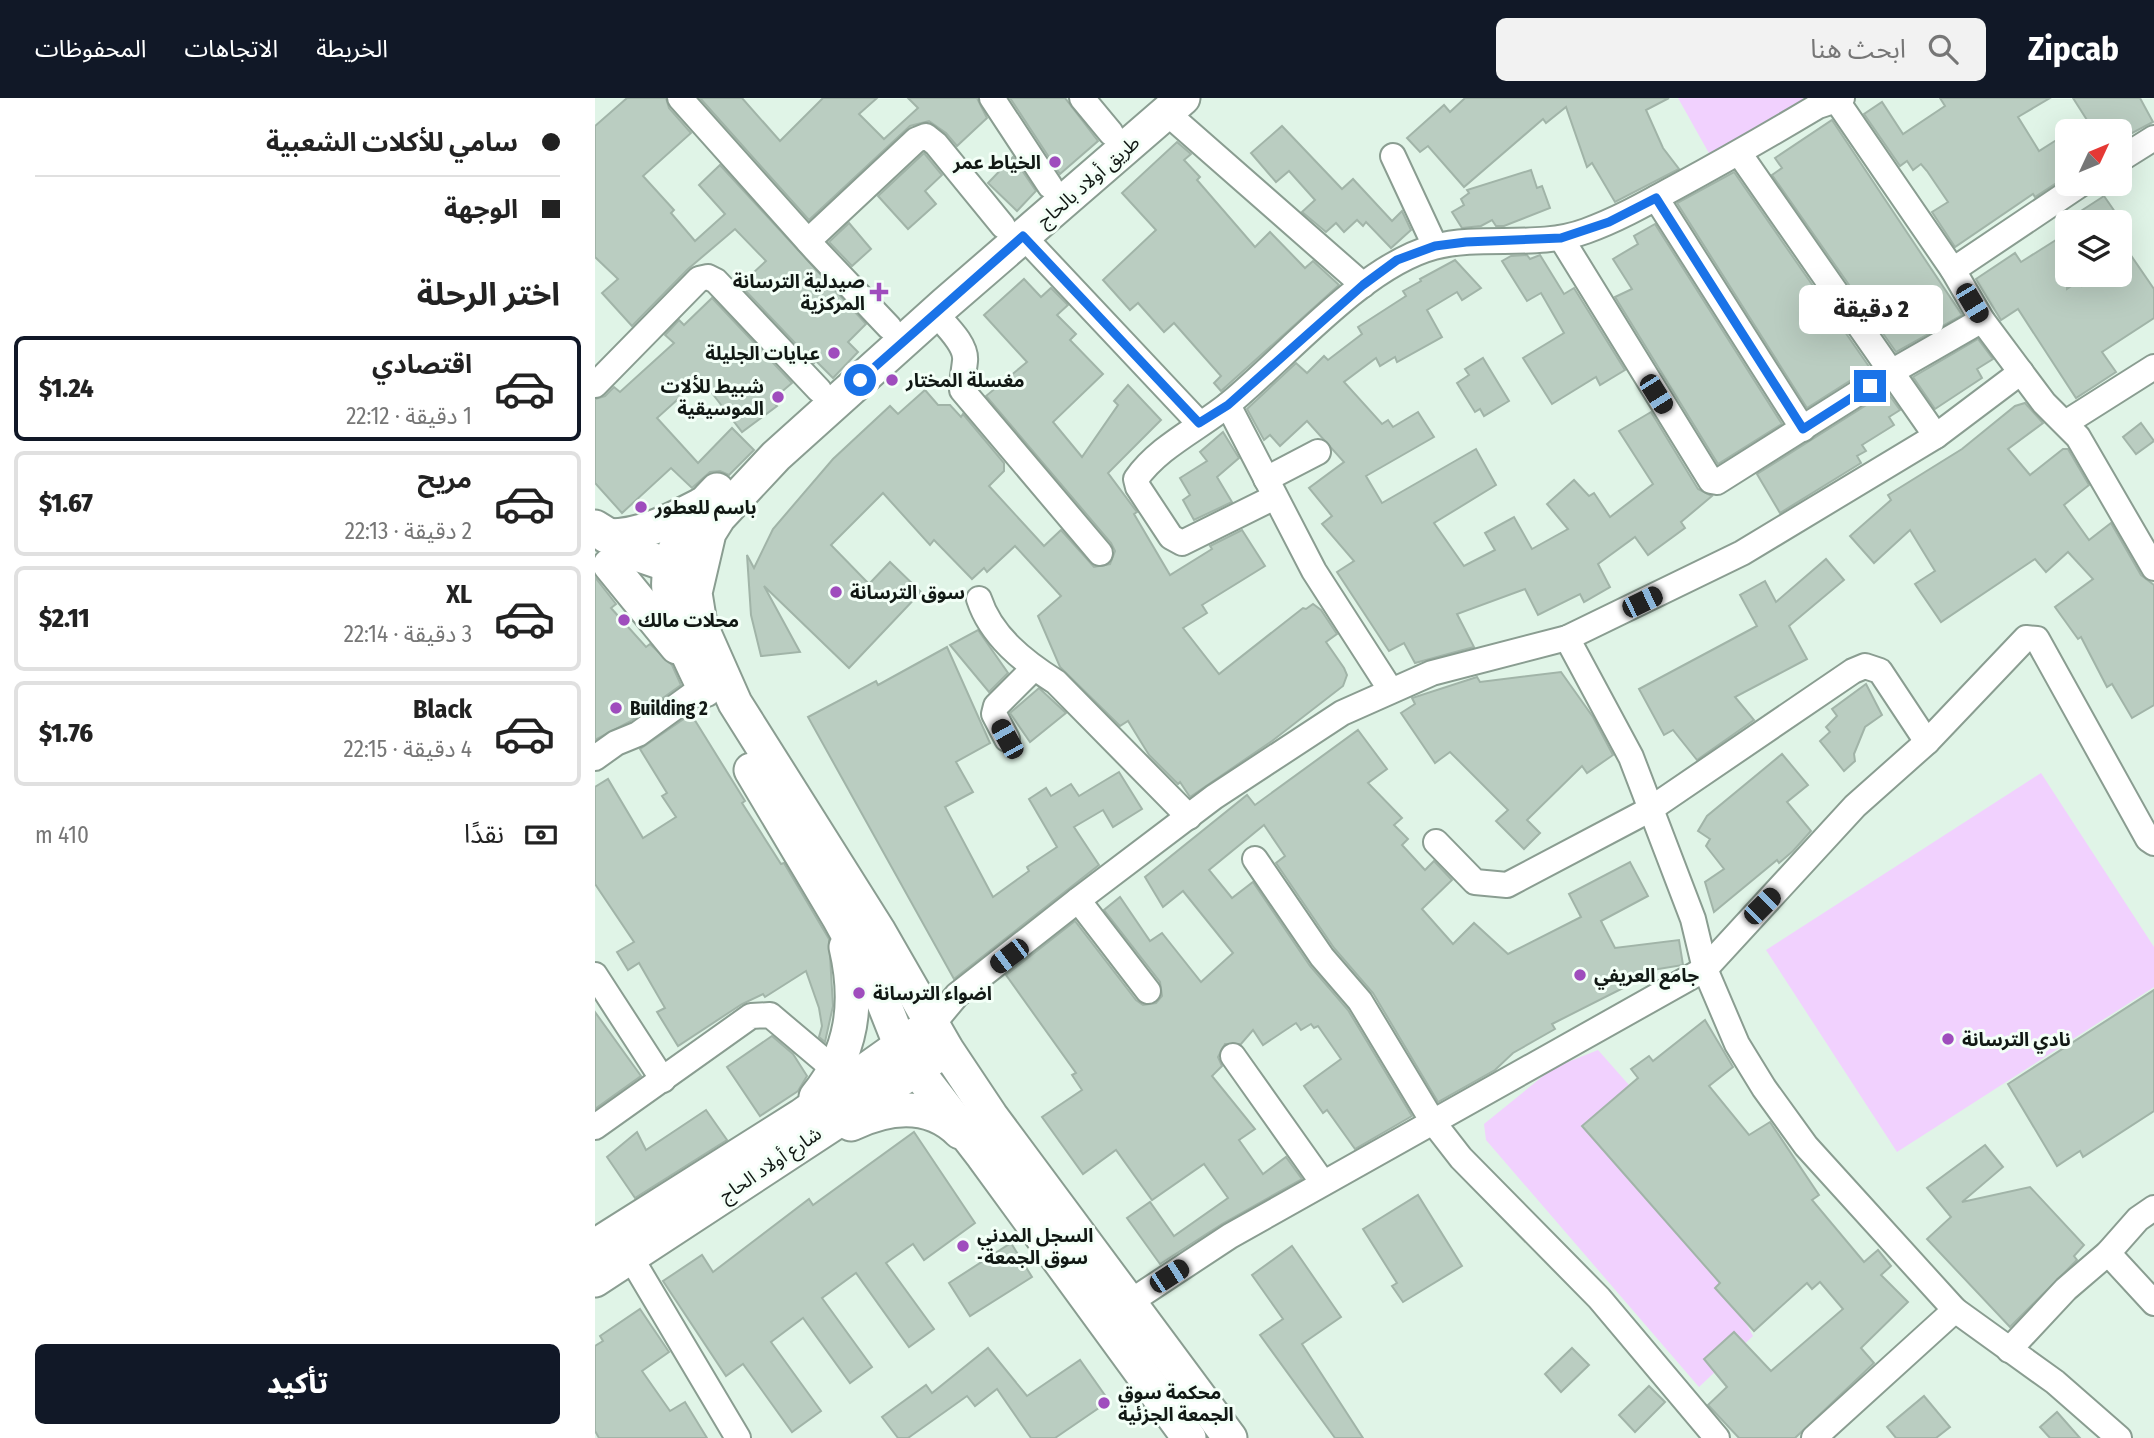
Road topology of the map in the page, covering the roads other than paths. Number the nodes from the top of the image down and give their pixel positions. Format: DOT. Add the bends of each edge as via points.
graph roads {
  1 [pos="680,98"];
  2 [pos="992,98"];
  3 [pos="1082,98"];
  4 [pos="1827,101"];
  5 [pos="1166,103"];
  6 [pos="1111,133"];
  7 [pos="2154,138"];
  8 [pos="2132,152"];
  9 [pos="1739,153"];
  10 [pos="1393,156"];
  11 [pos="1050,186"];
  12 [pos="2063,196"];
  13 [pos="1656,198"];
  14 [pos="1013,231"];
  15 [pos="1561,238"];
  16 [pos="808,241"];
  17 [pos="1435,246"];
  18 [pos="1953,271"];
  19 [pos="1363,285"];
  20 [pos="935,313"];
  21 [pos="1982,320"];
  22 [pos="890,327"];
  23 [pos="2154,367"];
  24 [pos="1893,371"];
  25 [pos="2021,372"];
  26 [pos="595,386"];
  27 [pos="1228,405"];
  28 [pos="806,411"];
  29 [pos="2067,422"];
  30 [pos="1199,423"];
  31 [pos="1803,429"];
  32 [pos="1936,436"];
  33 [pos="1318,452"];
  34 [pos="1271,488"];
  35 [pos="703,504"];
  36 [pos="601,544"];
  37 [pos="1100,552"];
  38 [pos="2154,568"];
  39 [pos="683,581"];
  40 [pos="979,599"];
  41 [pos="1567,638"];
  42 [pos="1034,668"];
  43 [pos="698,677"];
  44 [pos="1390,689"];
  45 [pos="1007,739"];
  46 [pos="1927,742"];
  47 [pos="595,758"];
  48 [pos="1649,810"];
  49 [pos="1189,817"];
  50 [pos="1436,842"];
  51 [pos="2154,844"];
  52 [pos="1255,859"];
  53 [pos="1078,900"];
  54 [pos="839,918"];
  55 [pos="1705,969"];
  56 [pos="595,975"];
  57 [pos="1148,991"];
  58 [pos="939,1037"];
  59 [pos="907,1056"];
  60 [pos="1233,1056"];
  61 [pos="834,1069"];
  62 [pos="663,1080"];
  63 [pos="1433,1122"];
  64 [pos="806,1126"];
  65 [pos="595,1127"];
  66 [pos="983,1156"];
  67 [pos="1323,1183"];
  68 [pos="2154,1208"];
  69 [pos="595,1246"];
  70 [pos="2108,1253"];
  71 [pos="631,1258"];
  72 [pos="595,1280"];
  73 [pos="1130,1302"];
  74 [pos="2154,1303"];
  75 [pos="1955,1310"];
  76 [pos="2009,1350"];
  77 [pos="738,1438"];
  78 [pos="1189,1438"];
  79 [pos="1230,1438"];
  80 [pos="1717,1438"];
  81 [pos="1814,1438"];
  82 [pos="2119,1438"];
  1 -- 16 [label="street"];
  2 -- 11 [label="street"];
  3 -- 6 [label="street"];
  4 -- 9 [label="street"];
  4 -- 18 [label="street"];
  5 -- 6 [label="main road, طريق أولاد بالحاج"];
  5 -- 14 [label="main road, طريق أولاد بالحاج"];
  5 -- 19 [label="street"];
  6 -- 11 [label="main road, طريق أولاد بالحاج"];
  7 -- 8 [label="street"];
  9 -- 13 [label="street"];
  9 -- 24 [label="street"];
  10 -- 17 [label="street"];
  11 -- 14 [label="main road, طريق أولاد بالحاج"];
  12 -- 18 [label="street"];
  13 -- 15 [label="street" via="1609,222"];
  13 -- 31 [label="street"];
  14 -- 16 [label="street" via="926,136 916,140"];
  14 -- 20 [label="main road, طريق أولاد بالحاج"];
  14 -- 22 [label="main road, طريق أولاد بالحاج"];
  14 -- 30 [label="street"];
  15 -- 17 [label="street"];
  15 -- 31 [label="street" via="1711,481 1723,480"];
  16 -- 22 [label="street"];
  17 -- 19 [label="street" via="1397,260"];
  18 -- 21 [label="street"];
  19 -- 27 [label="street"];
  20 -- 28 [label="main road, طريق أولاد بالحاج"];
  20 -- 37 [label="street" via="962,346 966,359 962,390"];
  21 -- 24 [label="street"];
  21 -- 25 [label="street"];
  22 -- 28 [label="main road, طريق أولاد بالحاج"];
  23 -- 29 [label="street"];
  24 -- 31 [label="street"];
  24 -- 32 [label="street"];
  25 -- 29 [label="street" via="2044,403"];
  25 -- 32 [label="street"];
  26 -- 28 [label="street" via="699,279 708,277 716,281"];
  27 -- 30 [label="street"];
  27 -- 34 [label="street"];
  28 -- 35 [label="main road"];
  28 -- 39 [label="main road" via="719,517"];
  29 -- 38 [label="street"];
  30 -- 34 [label="street" via="1136,479 1174,541 1186,542"];
  32 -- 41 [label="street" via="1742,553"];
  33 -- 34 [label="street"];
  34 -- 44 [label="street" via="1320,581"];
  35 -- 36 [label="main road" via="673,520"];
  35 -- 39 [label="main road" via="675,545"];
  36 -- 39 [label="main road"];
  36 -- 43 [label="main road"];
  39 -- 43 [label="main road" via="677,634"];
  39 -- 58 [label="main road" via="735,704 878,930"];
  40 -- 42 [label="street" via="993,629"];
  41 -- 44 [label="street" via="1431,673"];
  41 -- 48 [label="street" via="1631,757"];
  42 -- 45 [label="street" via="996,706 994,714"];
  42 -- 49 [label="street" via="1056,682"];
  43 -- 47 [label="street" via="638,734"];
  43 -- 54 [label="main road"];
  44 -- 49 [label="street" via="1342,713"];
  46 -- 48 [label="street" via="1879,671 1865,666"];
  46 -- 51 [label="street" via="2019,642 2034,637"];
  46 -- 55 [label="street" via="1855,806"];
  48 -- 50 [label="street" via="1507,885 1475,882"];
  48 -- 55 [label="street" via="1693,919"];
  49 -- 53 [label="street"];
  52 -- 63 [label="street" via="1322,957 1360,1001"];
  53 -- 57 [label="street"];
  53 -- 58 [label="street" via="957,995"];
  54 -- 59 [label="main road" via="879,991"];
  54 -- 61 [label="main road" via="854,1003 849,1034"];
  55 -- 63 [label="street"];
  55 -- 75 [label="street" via="1737,1044 1806,1146"];
  56 -- 62 [label="street"];
  58 -- 59 [label="main road, شارع أولاد الحاج"];
  58 -- 73 [label="main road" via="991,1116"];
  59 -- 64 [label="main road, شارع أولاد الحاج"];
  59 -- 66 [label="main road"];
  60 -- 67 [label="street"];
  61 -- 62 [label="street" via="770,1015 760,1013"];
  61 -- 64 [label="main road"];
  62 -- 65 [label="street"];
  63 -- 67 [label="street"];
  63 -- 80 [label="street" via="1461,1157 1599,1298"];
  64 -- 66 [label="main road" via="838,1130 883,1111 926,1112 954,1127"];
  64 -- 69 [label="main road, شارع أولاد الحاج"];
  64 -- 71 [label="main road, شارع أولاد الحاج"];
  66 -- 78 [label="main road"];
  67 -- 73 [label="street" via="1230,1236"];
  68 -- 70 [label="street"];
  70 -- 74 [label="street"];
  70 -- 76 [label="street" via="2066,1289"];
  71 -- 72 [label="main road, شارع أولاد الحاج"];
  71 -- 77 [label="street"];
  73 -- 79 [label="main road"];
  75 -- 76 [label="street"];
  75 -- 81 [label="street"];
  76 -- 82 [label="street"];
}
